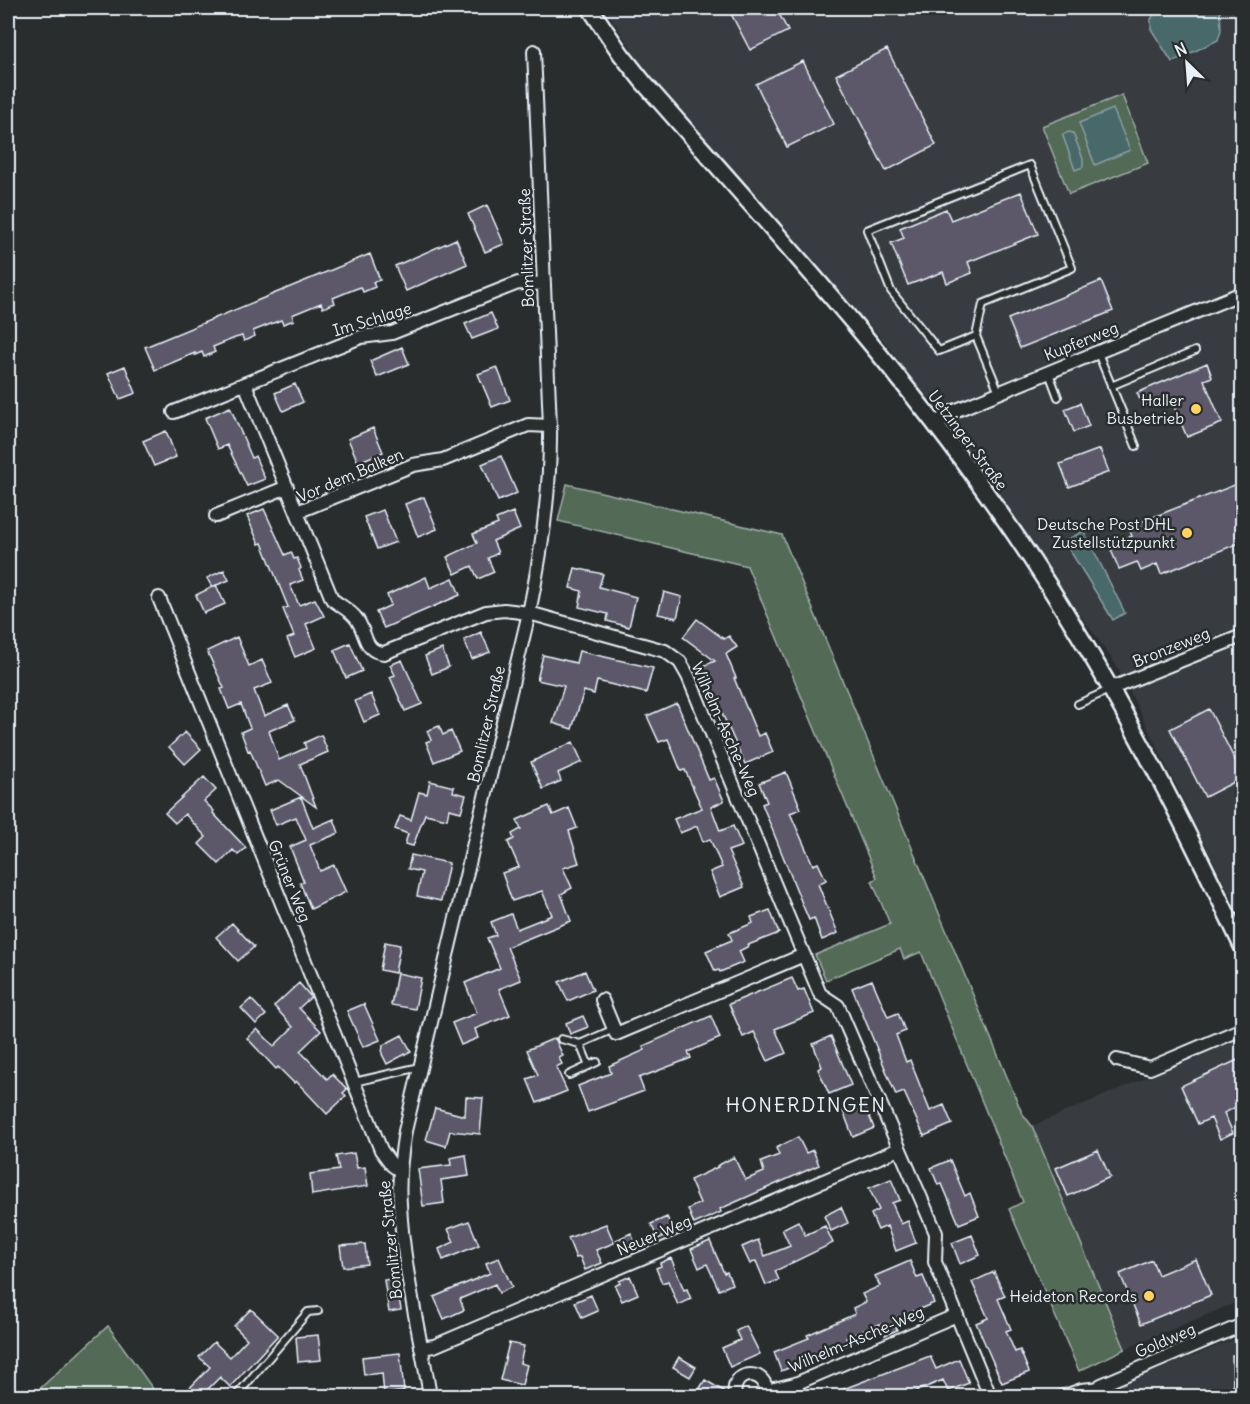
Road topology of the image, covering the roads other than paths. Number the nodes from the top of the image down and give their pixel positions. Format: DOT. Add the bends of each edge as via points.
graph roads {
  1 [pos="590,8"];
  2 [pos="534,51"];
  3 [pos="544,285"];
  4 [pos="1242,293"];
  5 [pos="976,336"];
  6 [pos="1195,351"];
  7 [pos="1098,352"];
  8 [pos="1048,372"];
  9 [pos="245,384"];
  10 [pos="1111,386"];
  11 [pos="999,392"];
  12 [pos="1058,397"];
  13 [pos="174,412"];
  14 [pos="935,424"];
  15 [pos="550,426"];
  16 [pos="1136,446"];
  17 [pos="287,487"];
  18 [pos="297,512"];
  19 [pos="216,516"];
  20 [pos="159,598"];
  21 [pos="529,613"];
  22 [pos="1242,636"];
  23 [pos="1112,688"];
  24 [pos="1078,704"];
  25 [pos="1242,946"];
  26 [pos="804,955"];
  27 [pos="602,1000"];
  28 [pos="614,1029"];
  29 [pos="1242,1029"];
  30 [pos="561,1039"];
  31 [pos="580,1044"];
  32 [pos="1117,1060"];
  33 [pos="597,1062"];
  34 [pos="421,1066"];
  35 [pos="590,1066"];
  36 [pos="569,1075"];
  37 [pos="354,1082"];
  38 [pos="899,1149"];
  39 [pos="399,1170"];
  40 [pos="318,1311"];
  41 [pos="957,1314"];
  42 [pos="1242,1325"];
  43 [pos="422,1348"];
  44 [pos="1102,1392"];
  45 [pos="243,1393"];
  46 [pos="765,1394"];
  47 [pos="236,1396"];
  48 [pos="430,1396"];
  49 [pos="735,1396"];
  50 [pos="990,1396"];
  51 [pos="1056,1396"];
  1 -- 14 [label="street, Uetzinger Straße" via="644,83"];
  2 -- 3 [label="street, Bomlitzer Straße"];
  3 -- 9 [label="street, Im Schlage" via="518,283 392,333 361,337"];
  3 -- 15 [label="street, Bomlitzer Straße"];
  4 -- 7 [label="street, Kupferweg"];
  5 -- 5 [label="lane" via="939,351 891,291 867,230 1030,165 1072,268 983,304"];
  5 -- 11 [label="lane"];
  6 -- 10 [label="lane"];
  7 -- 8 [label="street, Kupferweg"];
  7 -- 10 [label="lane"];
  8 -- 11 [label="street, Kupferweg"];
  8 -- 12 [label="lane"];
  9 -- 13 [label="street, Im Schlage"];
  9 -- 17 [label="street"];
  10 -- 16 [label="lane"];
  11 -- 14 [label="street, Kupferweg" via="952,412"];
  14 -- 23 [label="street, Uetzinger Straße" via="1057,598"];
  15 -- 18 [label="street, Vor dem Balken" via="528,425 442,460 413,465"];
  15 -- 21 [label="street, Bomlitzer Straße" via="546,515"];
  17 -- 18 [label="street"];
  17 -- 19 [label="street"];
  18 -- 21 [label="street, Vor dem Balken" via="332,599 357,619 375,652 384,653 486,612"];
  20 -- 37 [label="street, Grüner Weg"];
  21 -- 26 [label="street, Wilhelm-Asche-Weg" via="665,651 680,662"];
  21 -- 34 [label="street, Bomlitzer Straße"];
  22 -- 23 [label="street, Bronzeweg"];
  23 -- 24 [label="lane"];
  23 -- 25 [label="street, Uetzinger Straße" via="1195,846"];
  26 -- 28 [label="street" via="616,1034"];
  26 -- 38 [label="street, Wilhelm-Asche-Weg" via="820,994 838,1006"];
  27 -- 28 [label="street"];
  28 -- 31 [label="lane"];
  29 -- 32 [label="street" via="1150,1068"];
  30 -- 31 [label="lane"];
  31 -- 35 [label="lane"];
  33 -- 35 [label="lane"];
  34 -- 37 [label="lane"];
  34 -- 39 [label="street, Bomlitzer Straße"];
  35 -- 36 [label="lane"];
  37 -- 39 [label="street, Grüner Weg" via="381,1150"];
  38 -- 41 [label="street, Wilhelm-Asche-Weg" via="936,1233 935,1262"];
  38 -- 43 [label="street, Neuer Weg"];
  39 -- 43 [label="street, Bomlitzer Straße" via="404,1242"];
  40 -- 45 [label="lane" via="308,1312"];
  41 -- 46 [label="street, Wilhelm-Asche-Weg"];
  41 -- 50 [label="street, Wilhelm-Asche-Weg"];
  42 -- 44 [label="street, Goldweg"];
  43 -- 48 [label="street, Bomlitzer Straße"];
  44 -- 51 [label="lane" via="1081,1387"];
  45 -- 47 [label="lane"];
  46 -- 49 [label="street, Wilhelm-Asche-Weg" via="765,1384 754,1375 747,1375 736,1384"];
}
